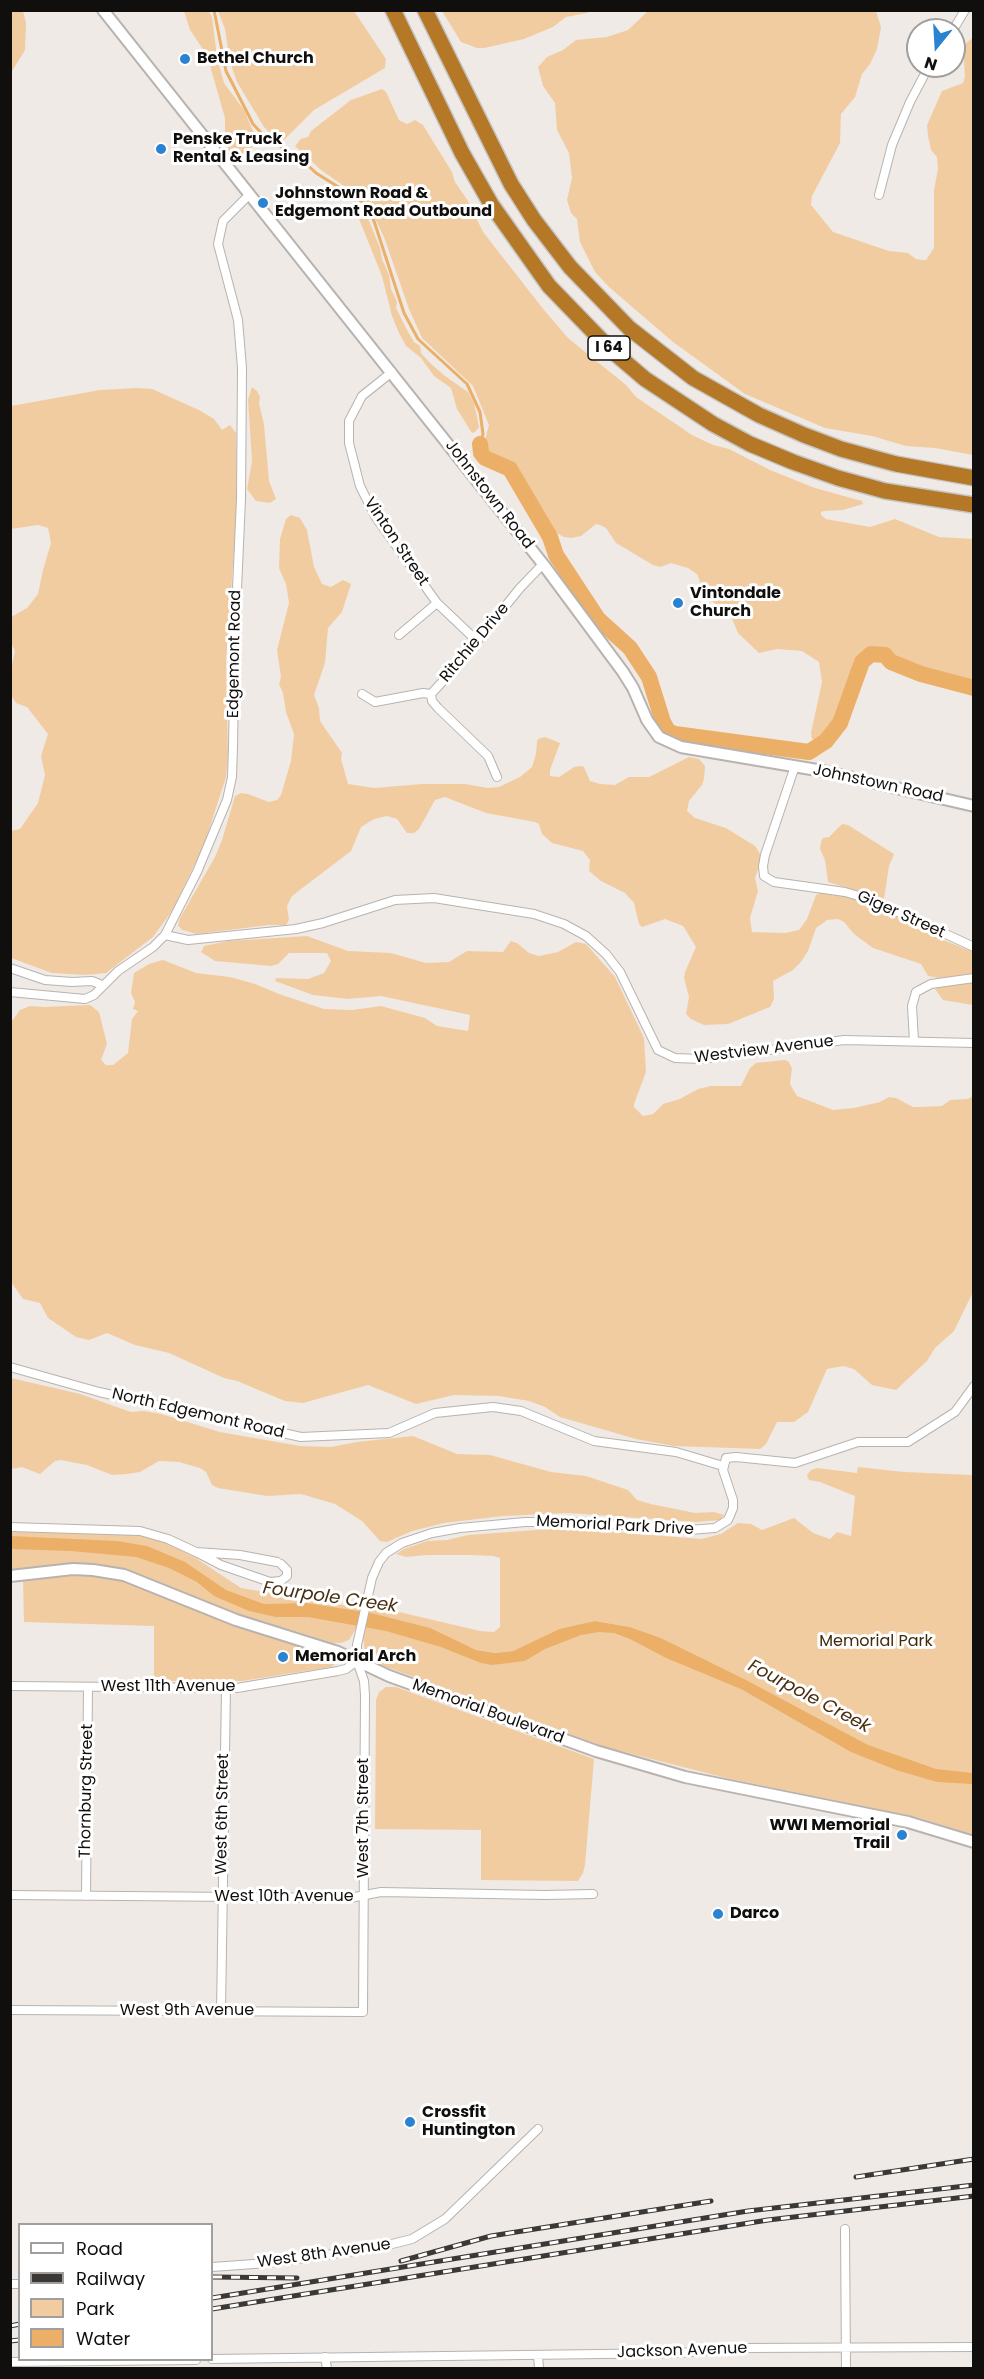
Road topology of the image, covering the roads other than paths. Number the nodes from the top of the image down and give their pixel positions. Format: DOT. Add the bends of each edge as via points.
graph roads {
  1 [pos="103,10"];
  2 [pos="393,10"];
  3 [pos="425,10"];
  4 [pos="923,78"];
  5 [pos="249,195"];
  6 [pos="879,195"];
  7 [pos="392,372"];
  8 [pos="974,478"];
  9 [pos="974,505"];
  10 [pos="543,564"];
  11 [pos="437,603"];
  12 [pos="399,634"];
  13 [pos="476,640"];
  14 [pos="362,694"];
  15 [pos="431,694"];
  16 [pos="795,766"];
  17 [pos="497,777"];
  18 [pos="974,806"];
  19 [pos="165,935"];
  20 [pos="974,947"];
  21 [pos="10,968"];
  22 [pos="974,978"];
  23 [pos="102,985"];
  24 [pos="10,992"];
  25 [pos="914,1041"];
  26 [pos="974,1043"];
  27 [pos="10,1367"];
  28 [pos="974,1386"];
  29 [pos="723,1466"];
  30 [pos="10,1527"];
  31 [pos="196,1552"];
  32 [pos="10,1576"];
  33 [pos="357,1661"];
  34 [pos="10,1686"];
  35 [pos="88,1687"];
  36 [pos="226,1689"];
  37 [pos="974,1842"];
  38 [pos="593,1894"];
  39 [pos="10,1895"];
  40 [pos="86,1896"];
  41 [pos="363,1896"];
  42 [pos="222,1897"];
  43 [pos="10,2010"];
  44 [pos="221,2011"];
  45 [pos="363,2012"];
  46 [pos="538,2129"];
  47 [pos="845,2229"];
  48 [pos="213,2267"];
  49 [pos="846,2348"];
  50 [pos="974,2348"];
  51 [pos="538,2355"];
  52 [pos="325,2357"];
  53 [pos="213,2359"];
  54 [pos="185,2361"];
  55 [pos="10,2362"];
  56 [pos="142,2365"];
  57 [pos="327,2368"];
  58 [pos="539,2368"];
  59 [pos="846,2368"];
  1 -- 5 [label="street, Johnstown Road"];
  2 -- 9 [label="highway, I 64" via="491,204 549,286 645,379 713,424 793,462 885,491"];
  3 -- 8 [label="highway, I 64" via="511,184 534,220 570,267 629,328 701,383 804,435 896,464"];
  4 -- 6 [label="street" via="892,145"];
  5 -- 7 [label="street, Johnstown Road"];
  5 -- 19 [label="street, Edgemont Road" via="223,221 218,244 235,304 242,352 242,499 234,634 232,777 213,837"];
  7 -- 10 [label="street, Johnstown Road"];
  7 -- 11 [label="street, Vinton Street" via="356,404 349,421 349,443 367,503"];
  10 -- 13 [label="street, Ritchie Drive"];
  10 -- 16 [label="street, Johnstown Road" via="633,688 659,737 681,747"];
  11 -- 12 [label="street"];
  11 -- 13 [label="street, Vinton Street"];
  13 -- 15 [label="street, Ritchie Drive"];
  14 -- 15 [label="street, Ritchie Drive" via="375,702"];
  15 -- 17 [label="street" via="438,708 488,756"];
  16 -- 18 [label="street, Johnstown Road"];
  16 -- 20 [label="street, Giger Street" via="765,855 764,876 774,882 872,900"];
  19 -- 23 [label="street, Edgemont Road"];
  19 -- 25 [label="street, Westview Avenue" via="188,940 296,929 395,900 434,898 534,914 586,936 620,972 658,1050 675,1058 702,1059 844,1040"];
  21 -- 23 [label="street" via="45,980 92,981"];
  22 -- 25 [label="street" via="931,984 916,992 912,1006"];
  23 -- 24 [label="street, Edgemont Road" via="85,999"];
  25 -- 26 [label="street, Westview Avenue"];
  27 -- 29 [label="street, North Edgemont Road" via="99,1392 289,1435 389,1433 435,1413 502,1408 529,1414 594,1441 670,1451"];
  28 -- 29 [label="street" via="955,1412 908,1442 858,1442 795,1463 731,1457 726,1458"];
  29 -- 33 [label="street, Memorial Park Drive" via="733,1508 728,1520 715,1528 689,1530 552,1521 460,1527 402,1543 382,1558 372,1578"];
  30 -- 31 [label="street" via="140,1531"];
  31 -- 31 [label="street" via="279,1563 287,1570 287,1576 270,1582"];
  32 -- 33 [label="street, Memorial Boulevard" via="73,1569 124,1575 215,1612"];
  33 -- 36 [label="street, West 11th Avenue" via="338,1671"];
  33 -- 37 [label="street, Memorial Boulevard" via="561,1740 647,1767 908,1822"];
  33 -- 41 [label="street, West 7th Street" via="365,1695"];
  34 -- 35 [label="street, West 11th Avenue"];
  35 -- 36 [label="street, West 11th Avenue"];
  35 -- 40 [label="street, Thornburg Street"];
  36 -- 42 [label="street, West 6th Street"];
  38 -- 41 [label="street, West 10th Avenue" via="381,1892"];
  39 -- 40 [label="street, West 10th Avenue"];
  40 -- 42 [label="street, West 10th Avenue"];
  41 -- 42 [label="street, West 10th Avenue"];
  41 -- 45 [label="street, West 7th Street"];
  42 -- 44 [label="street, West 6th Street"];
  43 -- 44 [label="street, West 9th Avenue"];
  44 -- 45 [label="street, West 9th Avenue"];
  46 -- 48 [label="street, West 8th Avenue" via="446,2219 412,2240 365,2250"];
  47 -- 49 [label="street"];
  49 -- 50 [label="street, Jackson Avenue"];
  49 -- 51 [label="street, Jackson Avenue"];
  49 -- 59 [label="street"];
  51 -- 52 [label="street, Jackson Avenue"];
  51 -- 58 [label="street"];
  52 -- 53 [label="street, Jackson Avenue"];
  52 -- 57 [label="street"];
  54 -- 56 [label="street"];
  55 -- 56 [label="street"];
}
